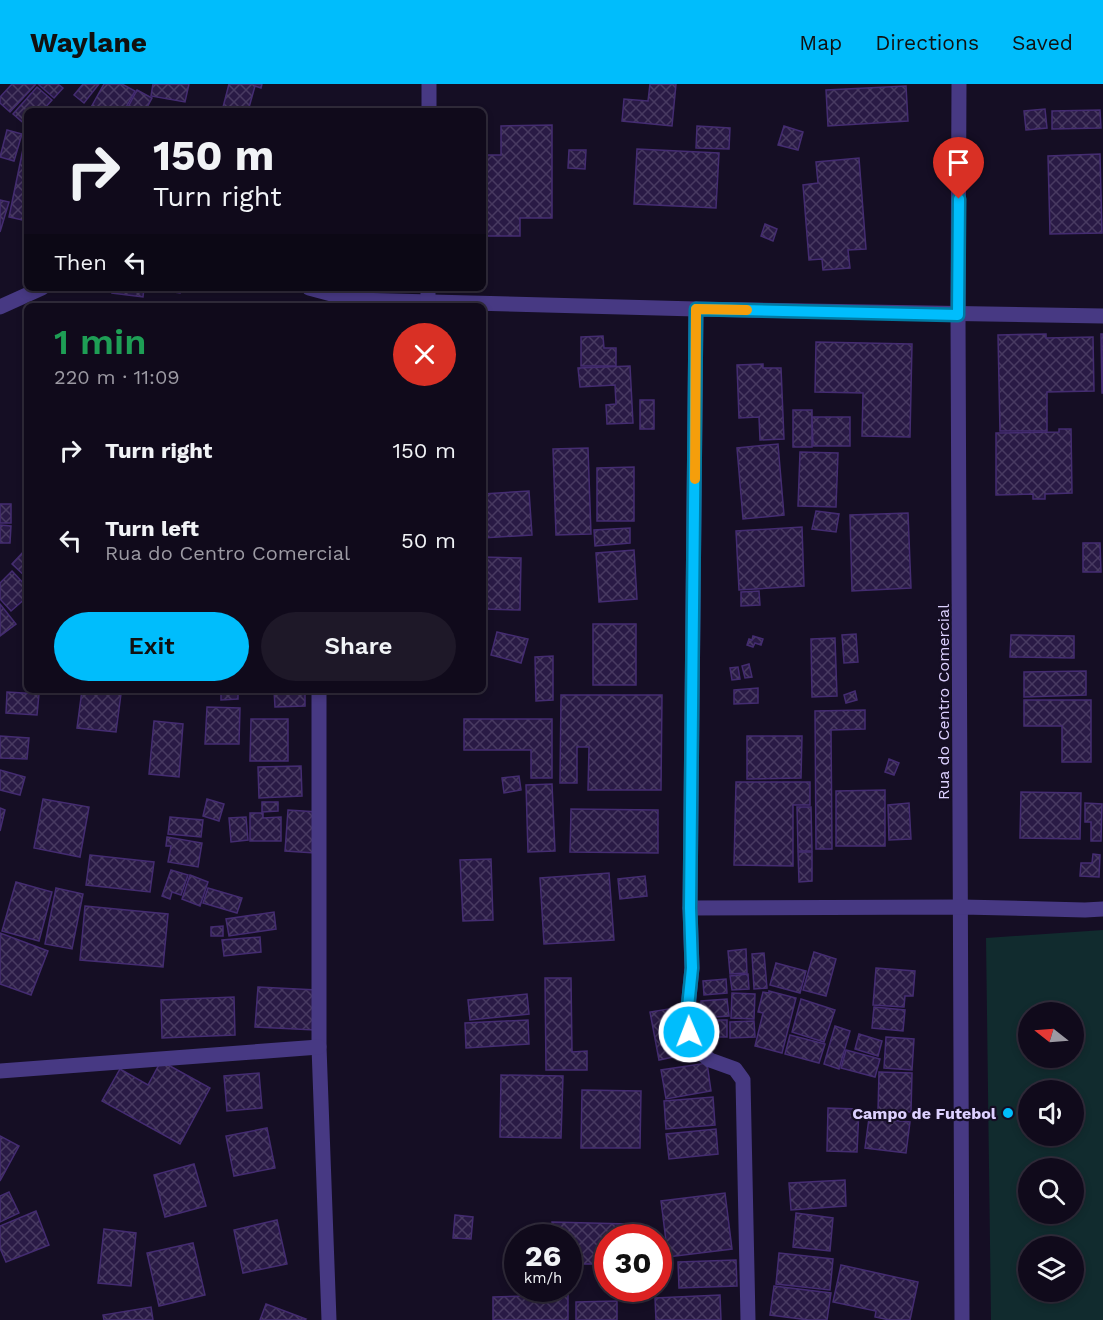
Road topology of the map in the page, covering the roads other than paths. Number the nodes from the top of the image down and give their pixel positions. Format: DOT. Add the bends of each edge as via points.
graph roads {
  1 [pos="429,84"];
  2 [pos="959,84"];
  3 [pos="429,108"];
  4 [pos="35,291"];
  5 [pos="314,291"];
  6 [pos="428,296"];
  7 [pos="327,299"];
  8 [pos="0,306"];
  9 [pos="696,309"];
  10 [pos="958,315"];
  11 [pos="1103,316"];
  12 [pos="320,693"];
  13 [pos="962,907"];
  14 [pos="690,908"];
  15 [pos="1103,909"];
  16 [pos="319,1047"];
  17 [pos="0,1071"];
  18 [pos="329,1320"];
  19 [pos="748,1320"];
  20 [pos="963,1320"];
  1 -- 3 [label="street"];
  2 -- 10 [label="street, Rua do Centro Comercial"];
  4 -- 8 [label="street"];
  5 -- 7 [label="street"];
  6 -- 7 [label="street"];
  6 -- 9 [label="street"];
  9 -- 10 [label="street"];
  9 -- 14 [label="street"];
  10 -- 11 [label="street"];
  10 -- 13 [label="street, Rua do Centro Comercial"];
  12 -- 16 [label="street"];
  13 -- 14 [label="street"];
  13 -- 15 [label="street"];
  13 -- 20 [label="street, Rua do Centro Comercial"];
  14 -- 19 [label="street" via="692,968 687,1017 692,1046 710,1060 735,1069 743,1080"];
  16 -- 17 [label="street"];
  16 -- 18 [label="street"];
}
